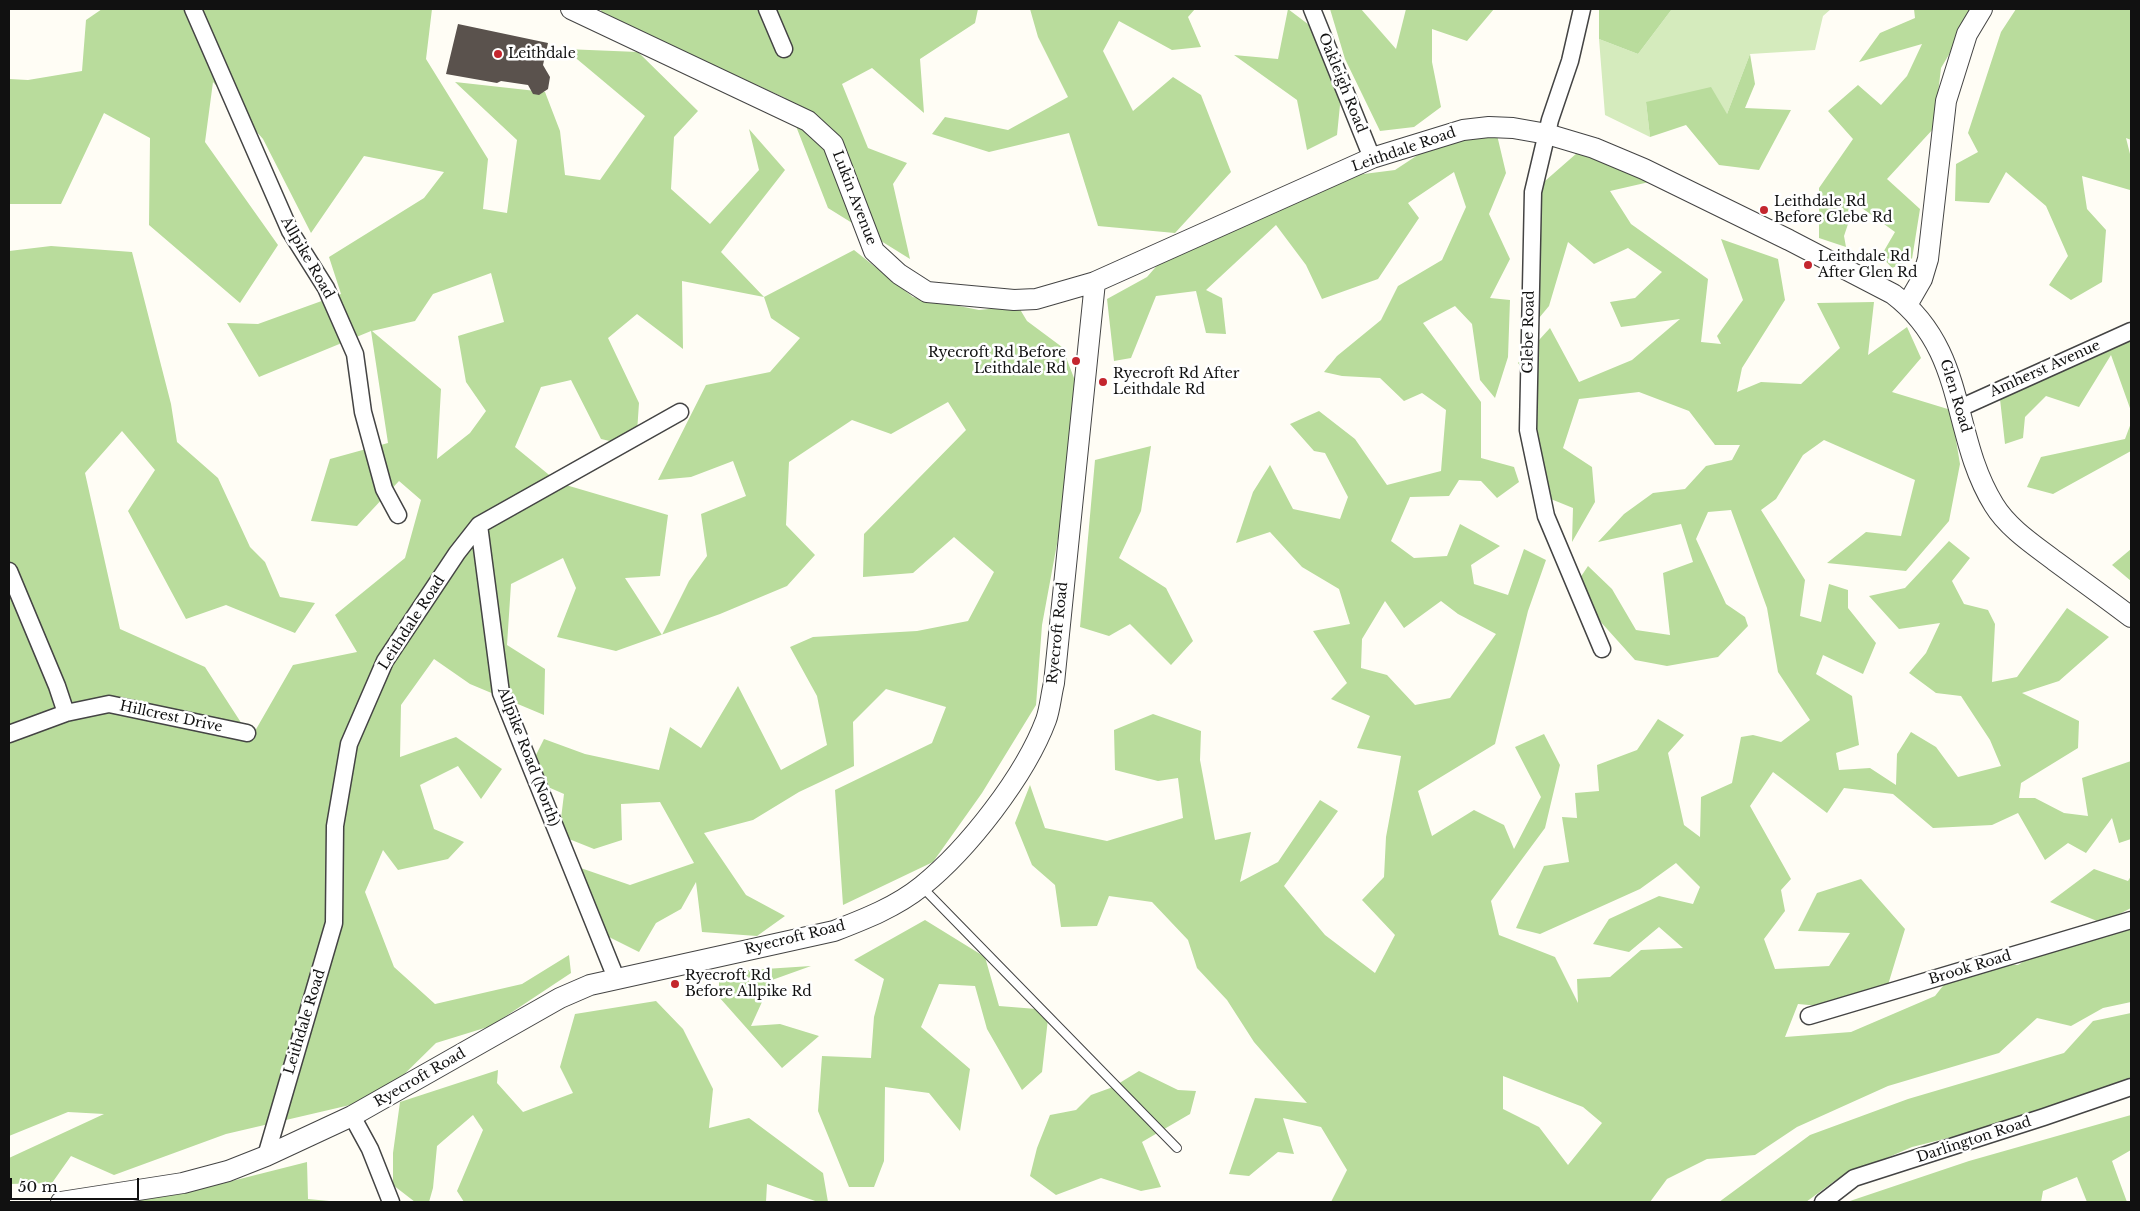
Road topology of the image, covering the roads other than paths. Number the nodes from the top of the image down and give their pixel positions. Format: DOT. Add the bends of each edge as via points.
graph roads {
  1 [pos="193,9"];
  2 [pos="571,9"];
  3 [pos="767,9"];
  4 [pos="1312,9"];
  5 [pos="1582,9"];
  6 [pos="1982,9"];
  7 [pos="784,50"];
  8 [pos="1547,134"];
  9 [pos="1372,158"];
  10 [pos="1095,282"];
  11 [pos="1907,305"];
  12 [pos="2131,331"];
  13 [pos="1960,408"];
  14 [pos="680,412"];
  15 [pos="398,515"];
  16 [pos="479,525"];
  17 [pos="9,571"];
  18 [pos="2131,618"];
  19 [pos="1602,649"];
  20 [pos="66,713"];
  21 [pos="247,733"];
  22 [pos="9,734"];
  23 [pos="922,887"];
  24 [pos="2131,920"];
  25 [pos="616,978"];
  26 [pos="1810,1016"];
  27 [pos="2131,1087"];
  28 [pos="352,1116"];
  29 [pos="1177,1148"];
  30 [pos="266,1156"];
  31 [pos="61,1202"];
  32 [pos="391,1202"];
  33 [pos="1823,1202"];
  1 -- 15 [label="street, Allpike Road" via="290,231 326,288 355,354 364,412 384,489"];
  2 -- 10 [label="street, Lukin Avenue" via="808,121 833,144 874,251 898,274 927,292 1036,299"];
  3 -- 7 [label="street"];
  4 -- 9 [label="street, Oakleigh Road"];
  5 -- 8 [label="street, Glebe Road"];
  6 -- 11 [label="street" via="1967,34 1946,101 1928,259 1922,279"];
  8 -- 9 [label="street, Leithdale Road" via="1513,128 1463,130"];
  8 -- 11 [label="street, Leithdale Road" via="1594,148 1653,173 1893,294"];
  8 -- 19 [label="street, Glebe Road" via="1533,192 1528,430 1546,516"];
  9 -- 10 [label="street, Leithdale Road"];
  10 -- 23 [label="street, Ryecroft Road" via="1054,683 1046,719 1034,746 996,806 974,834"];
  11 -- 13 [label="street, Glen Road" via="1930,332 1941,352"];
  12 -- 13 [label="street, Amherst Avenue"];
  13 -- 18 [label="street, Glen Road" via="1980,478 1995,507 2008,523"];
  14 -- 16 [label="street, Leithdale Road"];
  16 -- 25 [label="street, Allpike Road (North)" via="501,694"];
  16 -- 30 [label="street, Leithdale Road" via="385,661 349,744 336,826 334,923"];
  17 -- 20 [label="street"];
  20 -- 21 [label="street, Hillcrest Drive" via="109,704"];
  20 -- 22 [label="street, Hillcrest Drive"];
  23 -- 25 [label="street, Ryecroft Road" via="895,905 834,931"];
  23 -- 29 [label="lane"];
  24 -- 26 [label="street, Brook Road"];
  25 -- 28 [label="street, Ryecroft Road" via="560,998"];
  27 -- 33 [label="street, Darlington Road" via="1854,1178"];
  28 -- 30 [label="street, Ryecroft Road"];
  28 -- 32 [label="street" via="370,1149"];
  30 -- 31 [label="street, Ryecroft Road" via="228,1171 183,1183"];
}
